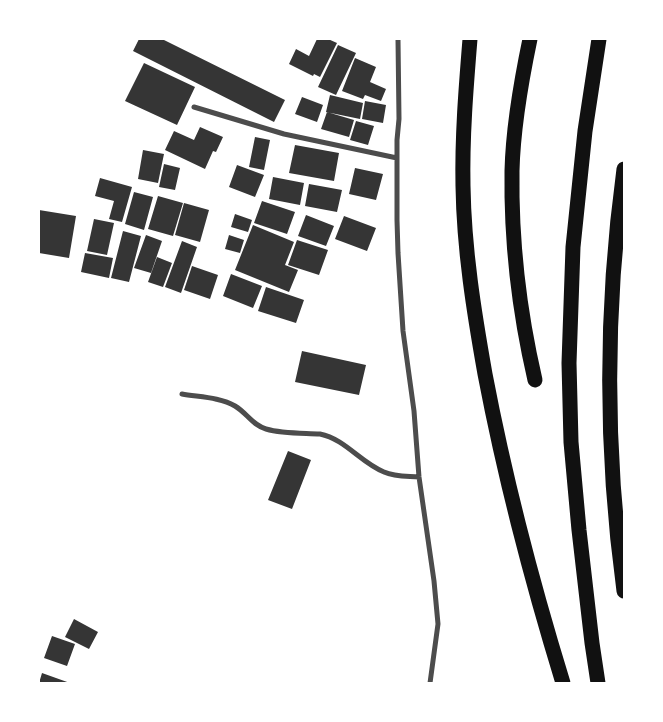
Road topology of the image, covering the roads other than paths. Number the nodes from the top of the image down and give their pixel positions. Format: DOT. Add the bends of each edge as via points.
graph roads {
  1 [pos="398,39"];
  2 [pos="470,39"];
  3 [pos="530,39"];
  4 [pos="599,39"];
  5 [pos="194,107"];
  6 [pos="397,158"];
  7 [pos="624,169"];
  8 [pos="535,380"];
  9 [pos="182,394"];
  10 [pos="419,477"];
  11 [pos="624,591"];
  12 [pos="430,683"];
  13 [pos="563,683"];
  14 [pos="598,683"];
  1 -- 6 [label="street"];
  2 -- 13 [label="highway" via="463,187 475,317 511,497"];
  3 -- 8 [label="highway" via="515,131 512,218 518,294"];
  4 -- 14 [label="highway" via="573,247 569,363 571,442"];
  5 -- 6 [label="street" via="284,134"];
  6 -- 10 [label="street" via="403,331"];
  7 -- 11 [label="highway" via="610,314 613,487"];
  9 -- 10 [label="street" via="228,403 257,426 266,429 328,436 384,472"];
  10 -- 12 [label="street" via="438,624"];
}
